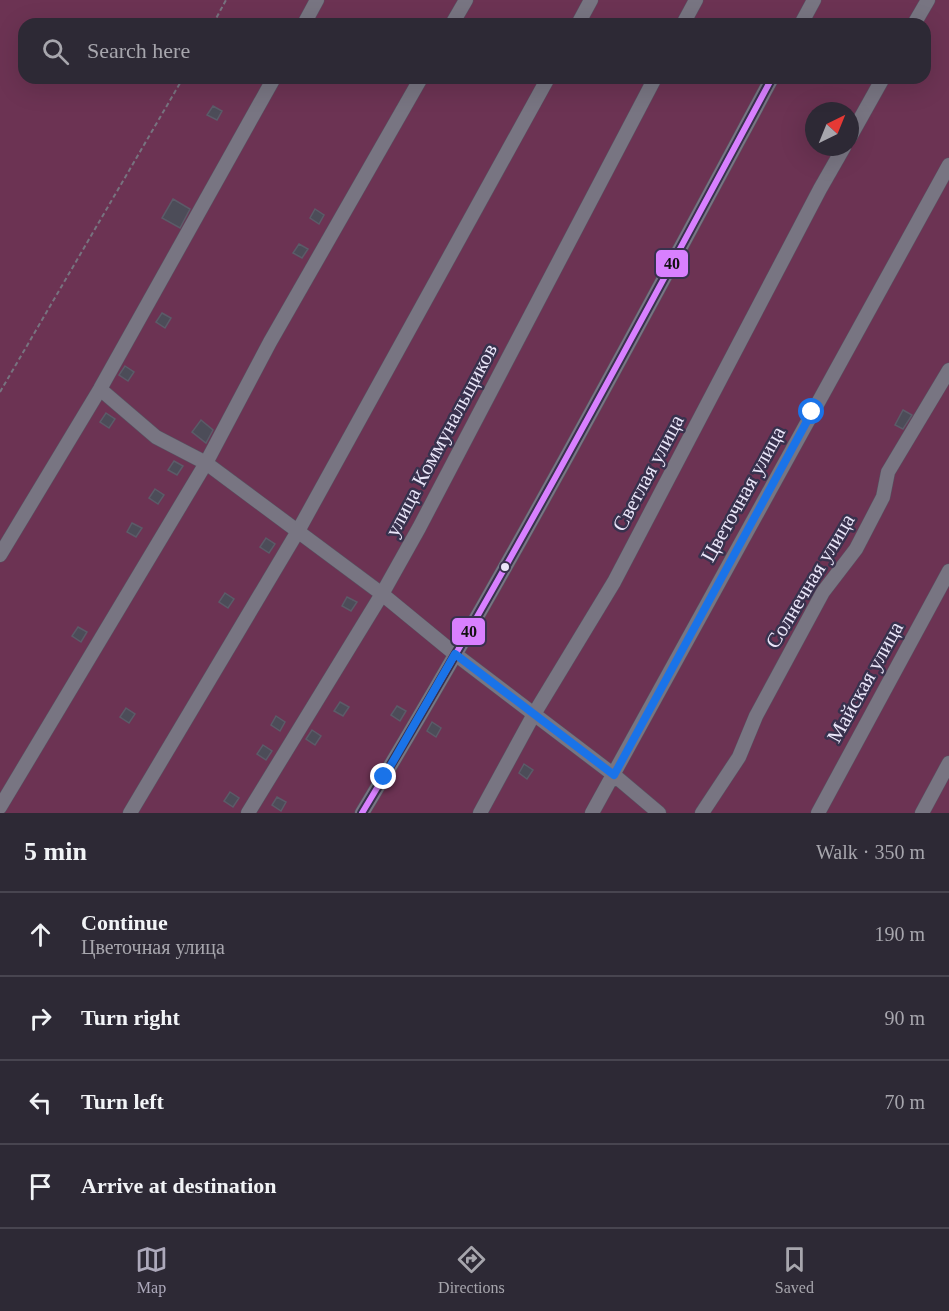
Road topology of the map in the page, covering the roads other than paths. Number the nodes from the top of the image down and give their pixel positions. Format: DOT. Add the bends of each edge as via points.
graph roads {
  1 [pos="317,0"];
  2 [pos="466,0"];
  3 [pos="591,0"];
  4 [pos="696,0"];
  5 [pos="814,0"];
  6 [pos="928,0"];
  7 [pos="307,18"];
  8 [pos="456,18"];
  9 [pos="581,18"];
  10 [pos="686,18"];
  11 [pos="804,18"];
  12 [pos="918,18"];
  13 [pos="271,84"];
  14 [pos="418,84"];
  15 [pos="545,84"];
  16 [pos="652,84"];
  17 [pos="769,84"];
  18 [pos="880,84"];
  19 [pos="859,121"];
  20 [pos="839,156"];
  21 [pos="949,165"];
  22 [pos="949,370"];
  23 [pos="100,389"];
  24 [pos="207,463"];
  25 [pos="298,531"];
  26 [pos="0,555"];
  27 [pos="949,571"];
  28 [pos="382,594"];
  29 [pos="455,654"];
  30 [pos="534,714"];
  31 [pos="949,764"];
  32 [pos="614,775"];
  33 [pos="0,807"];
  34 [pos="130,813"];
  35 [pos="248,813"];
  36 [pos="362,813"];
  37 [pos="480,813"];
  38 [pos="592,813"];
  39 [pos="658,813"];
  40 [pos="702,813"];
  41 [pos="818,813"];
  42 [pos="922,813"];
  1 -- 7 [label="street"];
  2 -- 8 [label="street"];
  3 -- 9 [label="street"];
  4 -- 10 [label="street"];
  5 -- 11 [label="street"];
  6 -- 12 [label="street"];
  13 -- 23 [label="street"];
  14 -- 24 [label="street" via="270,342"];
  15 -- 25 [label="street"];
  16 -- 28 [label="street, улица Коммунальщиков"];
  17 -- 29 [label="street"];
  18 -- 19 [label="street"];
  20 -- 30 [label="street, Светлая улица" via="614,582"];
  21 -- 32 [label="street, Цветочная улица"];
  22 -- 40 [label="street, Солнечная улица" via="888,472 883,496 856,549 823,592 756,716 739,757"];
  23 -- 24 [label="street" via="156,437"];
  23 -- 26 [label="street"];
  24 -- 25 [label="street"];
  24 -- 33 [label="street"];
  25 -- 28 [label="street"];
  25 -- 34 [label="street"];
  27 -- 41 [label="street, Майская улица"];
  28 -- 29 [label="street"];
  28 -- 35 [label="street, улица Коммунальщиков"];
  29 -- 30 [label="street"];
  29 -- 36 [label="street"];
  30 -- 32 [label="street"];
  30 -- 37 [label="street, Светлая улица"];
  31 -- 42 [label="street"];
  32 -- 38 [label="street, Цветочная улица"];
  32 -- 39 [label="street"];
}
